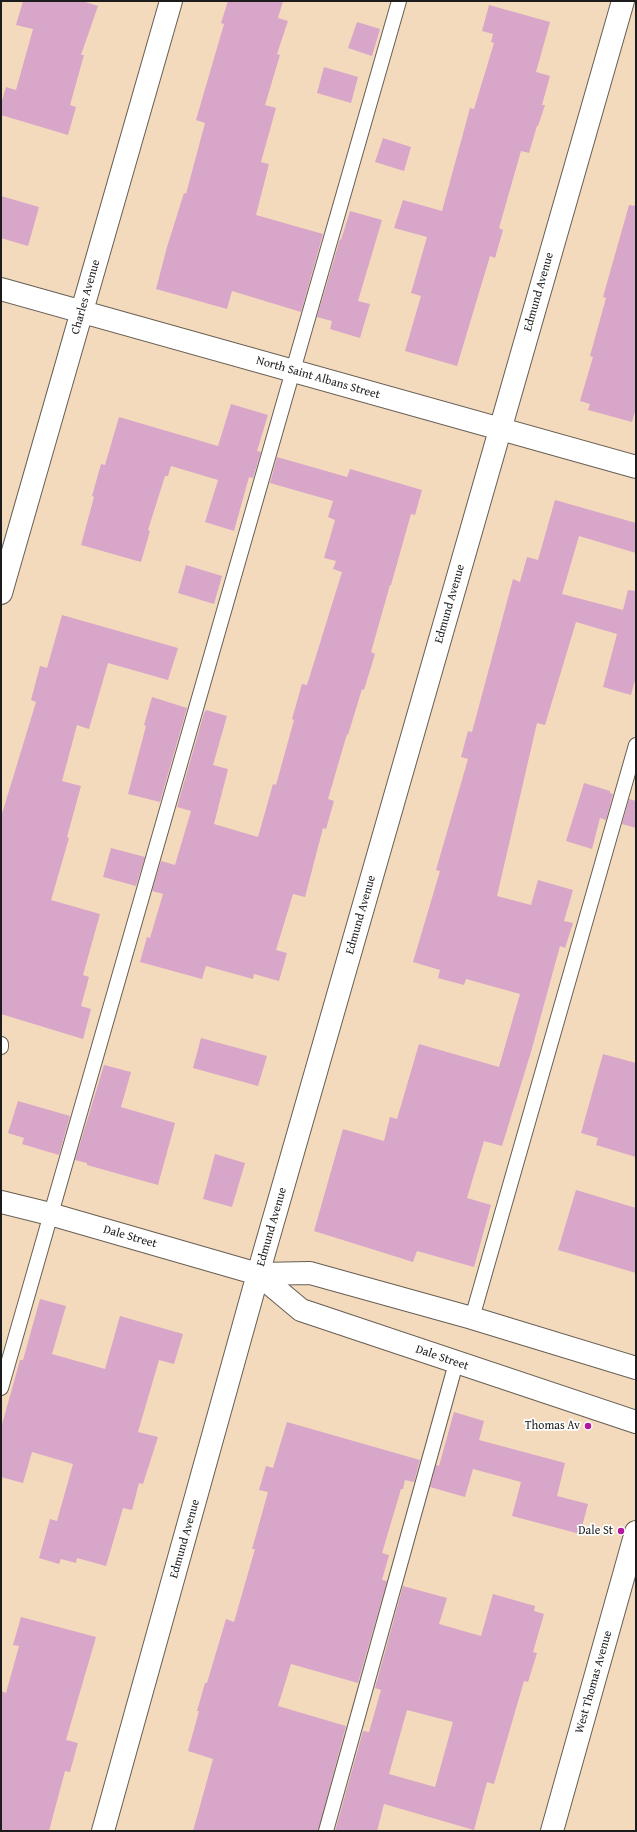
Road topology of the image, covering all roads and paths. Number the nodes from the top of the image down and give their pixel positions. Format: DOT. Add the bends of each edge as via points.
graph roads {
  1 [pos="172,1"];
  2 [pos="399,1"];
  3 [pos="623,1"];
  4 [pos="1,289"];
  5 [pos="81,312"];
  6 [pos="292,371"];
  7 [pos="500,430"];
  8 [pos="636,468"];
  9 [pos="1,593"];
  10 [pos="636,745"];
  11 [pos="1,1044"];
  12 [pos="1,1047"];
  13 [pos="1,1202"];
  14 [pos="50,1214"];
  15 [pos="258,1274"];
  16 [pos="472,1318"];
  17 [pos="456,1363"];
  18 [pos="636,1368"];
  19 [pos="1,1388"];
  20 [pos="636,1422"];
  21 [pos="636,1532"];
  22 [pos="103,1831"];
  23 [pos="326,1831"];
  24 [pos="552,1831"];
  1 -- 5 [label="street, Charles Avenue"];
  2 -- 6 [label="lane"];
  3 -- 7 [label="street, Edmund Avenue"];
  4 -- 5 [label="street, North Saint Albans Street"];
  5 -- 6 [label="street, North Saint Albans Street"];
  5 -- 9 [label="street, Charles Avenue"];
  6 -- 7 [label="street, North Saint Albans Street"];
  6 -- 14 [label="lane"];
  7 -- 8 [label="street, North Saint Albans Street"];
  7 -- 15 [label="street, Edmund Avenue"];
  10 -- 16 [label="lane"];
  11 -- 12 [label="lane"];
  13 -- 14 [label="street, Dale Street"];
  14 -- 15 [label="street, Dale Street"];
  14 -- 19 [label="lane"];
  15 -- 16 [label="street, Dale Street" via="310,1274"];
  15 -- 17 [label="street, Dale Street" via="301,1310"];
  15 -- 22 [label="street, Edmund Avenue"];
  16 -- 18 [label="street, Dale Street"];
  17 -- 20 [label="street, Dale Street"];
  17 -- 23 [label="lane"];
  21 -- 24 [label="street, West Thomas Avenue"];
}
